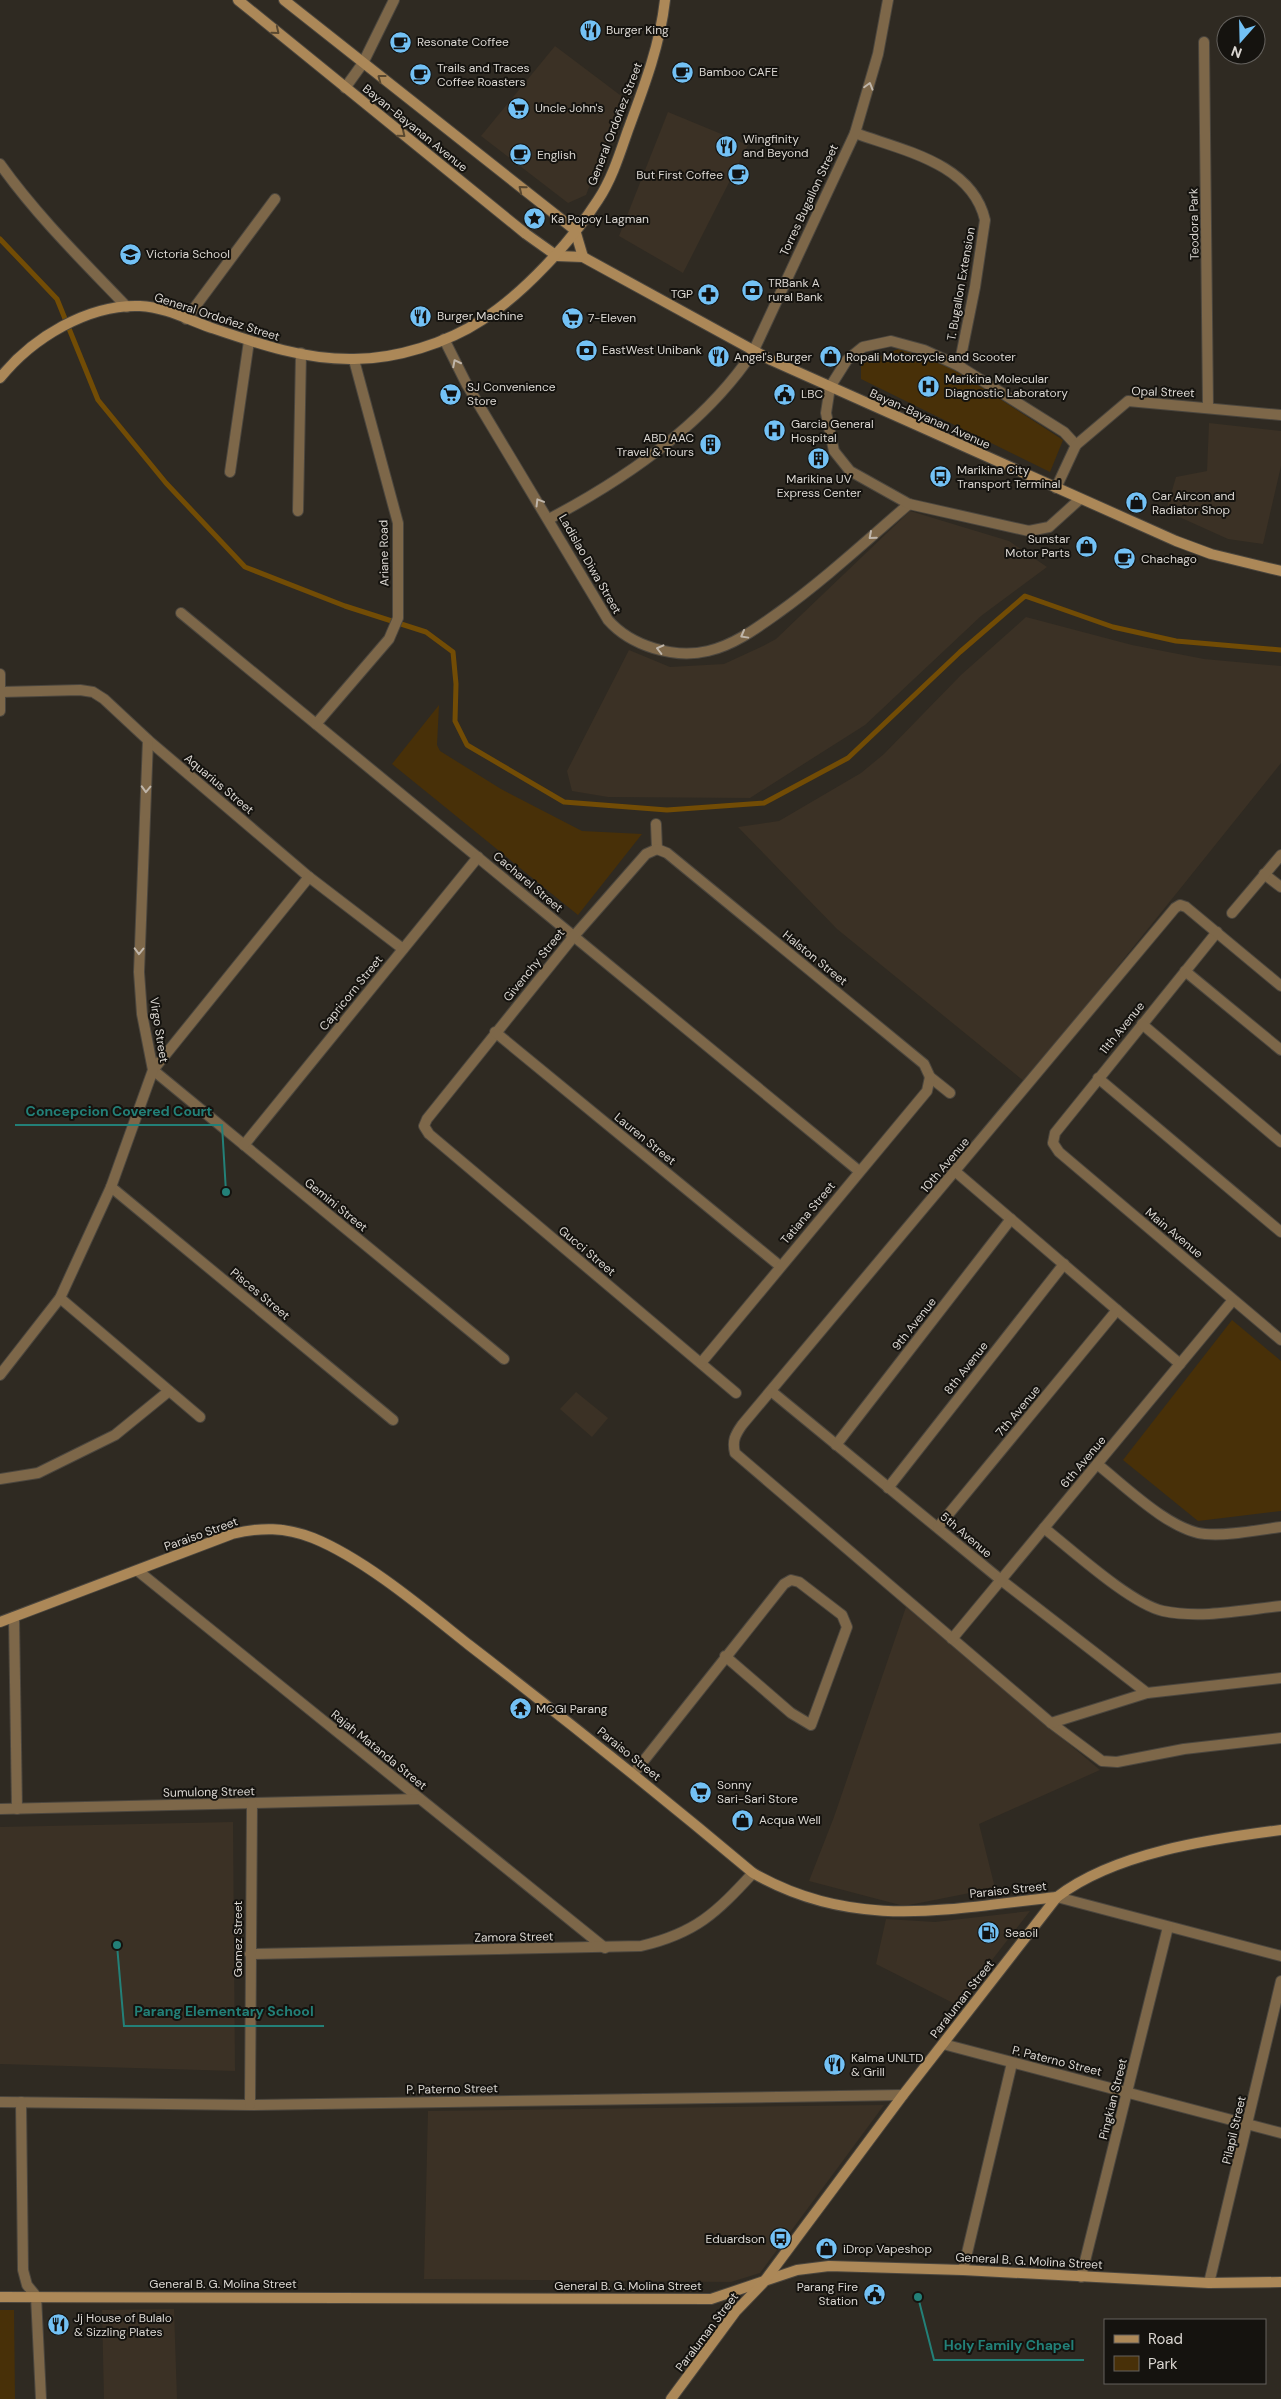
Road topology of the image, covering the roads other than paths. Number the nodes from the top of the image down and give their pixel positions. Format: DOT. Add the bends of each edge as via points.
graph roads {
  1 [pos="238,0"];
  2 [pos="284,0"];
  3 [pos="394,0"];
  4 [pos="665,0"];
  5 [pos="888,0"];
  6 [pos="1204,42"];
  7 [pos="362,63"];
  8 [pos="345,88"];
  9 [pos="855,133"];
  10 [pos="0,164"];
  11 [pos="275,199"];
  12 [pos="574,230"];
  13 [pos="557,256"];
  14 [pos="583,257"];
  15 [pos="128,307"];
  16 [pos="186,319"];
  17 [pos="444,338"];
  18 [pos="248,341"];
  19 [pos="753,352"];
  20 [pos="301,353"];
  21 [pos="354,360"];
  22 [pos="959,366"];
  23 [pos="2,372"];
  24 [pos="830,387"];
  25 [pos="1208,406"];
  26 [pos="1281,415"];
  27 [pos="1076,445"];
  28 [pos="230,472"];
  29 [pos="1056,488"];
  30 [pos="1080,499"];
  31 [pos="909,504"];
  32 [pos="298,512"];
  33 [pos="549,519"];
  34 [pos="1281,571"];
  35 [pos="181,613"];
  36 [pos="0,674"];
  37 [pos="0,692"];
  38 [pos="0,711"];
  39 [pos="316,724"];
  40 [pos="148,740"];
  41 [pos="656,824"];
  42 [pos="657,849"];
  43 [pos="1281,855"];
  44 [pos="478,857"];
  45 [pos="1264,874"];
  46 [pos="308,877"];
  47 [pos="1281,887"];
  48 [pos="1232,913"];
  49 [pos="1217,932"];
  50 [pos="574,936"];
  51 [pos="403,949"];
  52 [pos="1185,971"];
  53 [pos="1281,986"];
  54 [pos="1142,1024"];
  55 [pos="495,1032"];
  56 [pos="1281,1050"];
  57 [pos="153,1070"];
  58 [pos="930,1077"];
  59 [pos="1098,1078"];
  60 [pos="950,1093"];
  61 [pos="424,1126"];
  62 [pos="1281,1142"];
  63 [pos="1052,1143"];
  64 [pos="244,1145"];
  65 [pos="859,1171"];
  66 [pos="956,1172"];
  67 [pos="111,1187"];
  68 [pos="1011,1219"];
  69 [pos="1281,1232"];
  70 [pos="1064,1264"];
  71 [pos="780,1266"];
  72 [pos="60,1298"];
  73 [pos="1234,1300"];
  74 [pos="1117,1310"];
  75 [pos="1281,1340"];
  76 [pos="504,1359"];
  77 [pos="701,1362"];
  78 [pos="1180,1364"];
  79 [pos="0,1375"];
  80 [pos="169,1391"];
  81 [pos="771,1391"];
  82 [pos="736,1393"];
  83 [pos="200,1417"];
  84 [pos="393,1420"];
  85 [pos="836,1445"];
  86 [pos="1097,1464"];
  87 [pos="0,1479"];
  88 [pos="888,1488"];
  89 [pos="938,1527"];
  90 [pos="1281,1527"];
  91 [pos="1044,1528"];
  92 [pos="138,1571"];
  93 [pos="1001,1580"];
  94 [pos="1281,1606"];
  95 [pos="14,1617"];
  96 [pos="0,1622"];
  97 [pos="952,1639"];
  98 [pos="725,1656"];
  99 [pos="1281,1678"];
  100 [pos="1147,1693"];
  101 [pos="1051,1723"];
  102 [pos="1281,1738"];
  103 [pos="634,1773"];
  104 [pos="420,1799"];
  105 [pos="252,1804"];
  106 [pos="0,1809"];
  107 [pos="17,1809"];
  108 [pos="1281,1830"];
  109 [pos="753,1873"];
  110 [pos="1057,1897"];
  111 [pos="1168,1927"];
  112 [pos="605,1948"];
  113 [pos="250,1954"];
  114 [pos="1281,1956"];
  115 [pos="1281,1981"];
  116 [pos="943,2044"];
  117 [pos="1012,2063"];
  118 [pos="1128,2092"];
  119 [pos="904,2095"];
  120 [pos="0,2102"];
  121 [pos="21,2102"];
  122 [pos="250,2105"];
  123 [pos="1248,2124"];
  124 [pos="1281,2133"];
  125 [pos="963,2270"];
  126 [pos="1081,2277"];
  127 [pos="1281,2282"];
  128 [pos="763,2283"];
  129 [pos="1209,2284"];
  130 [pos="0,2296"];
  131 [pos="36,2296"];
  132 [pos="674,2398"];
  133 [pos="41,2399"];
  1 -- 8 [label="street, Bayan-Bayanan Avenue, one-way"];
  2 -- 7 [label="street, Bayan-Bayanan Avenue"];
  3 -- 7 [label="street"];
  4 -- 12 [label="street, General Ordoñez Street" via="651,68 610,177 598,200"];
  9 -- 5 [label="street, Torres Bugallon Street, one-way" via="878,54"];
  6 -- 25 [label="street, Teodora Park"];
  7 -- 8 [label="street"];
  12 -- 7 [label="street, Bayan-Bayanan Avenue, one-way"];
  8 -- 13 [label="street, Bayan-Bayanan Avenue, one-way"];
  9 -- 19 [label="street, Torres Bugallon Street"];
  9 -- 22 [label="street, T. Bugallon Extension" via="948,169 964,184 981,208 985,220"];
  10 -- 15 [label="street" via="38,213"];
  11 -- 16 [label="street"];
  12 -- 13 [label="street, General Ordoñez Street"];
  12 -- 14 [label="street"];
  13 -- 14 [label="street, Bayan-Bayanan Avenue"];
  13 -- 17 [label="street, General Ordoñez Street" via="483,320"];
  14 -- 19 [label="street, Bayan-Bayanan Avenue"];
  15 -- 16 [label="street, General Ordoñez Street" via="148,307"];
  15 -- 23 [label="street, General Ordoñez Street" via="98,313 63,326"];
  16 -- 18 [label="street, General Ordoñez Street"];
  17 -- 21 [label="street, General Ordoñez Street" via="391,354"];
  33 -- 17 [label="street, Ladislao Diwa Street, one-way" via="468,385"];
  18 -- 20 [label="street, General Ordoñez Street" via="276,350"];
  18 -- 28 [label="street"];
  19 -- 24 [label="street, Bayan-Bayanan Avenue"];
  19 -- 33 [label="street, Torres Bugallon Street" via="744,366 666,445"];
  20 -- 21 [label="street, General Ordoñez Street"];
  20 -- 32 [label="street"];
  21 -- 39 [label="street, Ariane Road" via="398,523 398,618 391,633"];
  22 -- 24 [label="street" via="924,350 891,341 863,347 847,360"];
  22 -- 27 [label="street" via="1064,432"];
  24 -- 29 [label="street, Bayan-Bayanan Avenue"];
  24 -- 31 [label="street" via="826,413 834,452 850,471"];
  25 -- 26 [label="street, Opal Street"];
  25 -- 27 [label="street, Opal Street" via="1128,401"];
  27 -- 29 [label="street, Opal Street"];
  29 -- 30 [label="street, Bayan-Bayanan Avenue"];
  30 -- 31 [label="street" via="1048,527 1029,531"];
  30 -- 34 [label="street, Bayan-Bayanan Avenue" via="1211,554"];
  31 -- 33 [label="street, Ladislao Diwa Street, one-way" via="817,583 757,628 725,645 692,653 661,650 624,636 616,629"];
  35 -- 39 [label="street, Cacharel Street"];
  36 -- 37 [label="street"];
  37 -- 38 [label="street"];
  37 -- 40 [label="street, Aquarius Street" via="93,692"];
  39 -- 44 [label="street, Cacharel Street"];
  40 -- 46 [label="street, Aquarius Street"];
  40 -- 57 [label="street, Virgo Street, one-way" via="139,972 142,1014"];
  41 -- 42 [label="street"];
  42 -- 50 [label="street, Givenchy Street" via="646,854"];
  42 -- 58 [label="street, Halston Street" via="667,852 924,1064"];
  43 -- 45 [label="street"];
  44 -- 50 [label="street, Cacharel Street"];
  44 -- 51 [label="street, Capricorn Street"];
  45 -- 47 [label="street"];
  45 -- 48 [label="street"];
  46 -- 51 [label="street, Aquarius Street"];
  46 -- 57 [label="street"];
  49 -- 52 [label="street, 11th Avenue"];
  49 -- 53 [label="street"];
  49 -- 66 [label="street, 10th Avenue" via="1180,905"];
  50 -- 55 [label="street, Givenchy Street"];
  50 -- 65 [label="street, Cacharel Street"];
  51 -- 64 [label="street, Capricorn Street"];
  52 -- 54 [label="street, 11th Avenue"];
  52 -- 56 [label="street"];
  54 -- 59 [label="street, 11th Avenue"];
  54 -- 62 [label="street"];
  55 -- 61 [label="street, Givenchy Street"];
  55 -- 71 [label="street, Lauren Street"];
  57 -- 64 [label="street, Gemini Street"];
  57 -- 67 [label="street, Virgo Street"];
  58 -- 60 [label="street, Halston Street"];
  58 -- 65 [label="street, Tatiana Street" via="927,1091"];
  59 -- 63 [label="street, 11th Avenue" via="1055,1133"];
  59 -- 69 [label="street"];
  61 -- 77 [label="street, Gucci Street" via="429,1134"];
  63 -- 73 [label="street, Main Avenue" via="1058,1152"];
  64 -- 76 [label="street, Gemini Street"];
  65 -- 71 [label="street, Tatiana Street"];
  66 -- 68 [label="street"];
  66 -- 81 [label="street, 10th Avenue"];
  67 -- 72 [label="street, Virgo Street"];
  67 -- 84 [label="street, Pisces Street"];
  68 -- 70 [label="street"];
  68 -- 85 [label="street, 9th Avenue"];
  70 -- 74 [label="street"];
  70 -- 88 [label="street, 8th Avenue"];
  71 -- 77 [label="street, Tatiana Street"];
  72 -- 79 [label="street, Virgo Street"];
  72 -- 80 [label="street"];
  73 -- 75 [label="street, Main Avenue"];
  73 -- 78 [label="street, 6th Avenue"];
  74 -- 78 [label="street"];
  74 -- 89 [label="street, 7th Avenue"];
  77 -- 82 [label="street, Gucci Street"];
  78 -- 86 [label="street, 6th Avenue"];
  80 -- 83 [label="street"];
  80 -- 87 [label="street" via="115,1435 38,1473"];
  81 -- 85 [label="street, 5th Avenue"];
  81 -- 97 [label="street, 10th Avenue" via="735,1435 736,1453"];
  85 -- 88 [label="street, 5th Avenue"];
  86 -- 90 [label="street" via="1168,1520 1190,1531 1216,1535"];
  86 -- 91 [label="street, 6th Avenue"];
  88 -- 89 [label="street, 5th Avenue"];
  89 -- 93 [label="street, 5th Avenue"];
  91 -- 93 [label="street, 6th Avenue"];
  91 -- 94 [label="street" via="1147,1606 1183,1614 1205,1614"];
  92 -- 95 [label="street, Paraiso Street"];
  92 -- 103 [label="street, Paraiso Street" via="248,1530 272,1528 313,1538 358,1562"];
  92 -- 104 [label="street, Rajah Matanda Street"];
  93 -- 97 [label="street, 6th Avenue"];
  93 -- 100 [label="street, 5th Avenue"];
  95 -- 96 [label="street, Paraiso Street"];
  95 -- 107 [label="street"];
  97 -- 101 [label="street"];
  98 -- 98 [label="street" via="784,1584 791,1580 799,1582 842,1615 847,1627 811,1725 792,1713"];
  98 -- 103 [label="street"];
  99 -- 100 [label="street"];
  100 -- 101 [label="street"];
  101 -- 102 [label="street" via="1102,1761 1117,1762 1184,1749"];
  103 -- 109 [label="street, Paraiso Street"];
  104 -- 105 [label="street, Sumulong Street"];
  104 -- 112 [label="street, Rajah Matanda Street"];
  105 -- 107 [label="street, Sumulong Street"];
  105 -- 113 [label="street, Gomez Street"];
  106 -- 107 [label="street, Sumulong Street"];
  108 -- 110 [label="street, Paraluman Street" via="1153,1854 1094,1875"];
  109 -- 110 [label="street, Paraiso Street" via="823,1902 880,1912 933,1911"];
  109 -- 112 [label="street, Zamora Street" via="722,1907 684,1933 641,1946"];
  110 -- 111 [label="street, Paraiso Street"];
  110 -- 116 [label="street, Paraluman Street"];
  111 -- 114 [label="street, Paraiso Street"];
  111 -- 118 [label="street, Pingkian Street"];
  112 -- 113 [label="street, Zamora Street"];
  113 -- 122 [label="street, Gomez Street"];
  115 -- 123 [label="street, Pilapil Street"];
  116 -- 117 [label="street, P. Paterno Street"];
  116 -- 119 [label="street, Paraluman Street"];
  117 -- 118 [label="street, P. Paterno Street"];
  117 -- 125 [label="street"];
  118 -- 123 [label="street, P. Paterno Street"];
  118 -- 126 [label="street, Pingkian Street"];
  119 -- 122 [label="street, P. Paterno Street"];
  119 -- 128 [label="street, Paraluman Street"];
  120 -- 121 [label="street, P. Paterno Street"];
  121 -- 122 [label="street, P. Paterno Street"];
  121 -- 131 [label="street" via="22,2270 27,2285"];
  123 -- 124 [label="street, P. Paterno Street"];
  123 -- 129 [label="street, Pilapil Street"];
  125 -- 126 [label="street, General B. G. Molina Street"];
  125 -- 128 [label="street, General B. G. Molina Street" via="812,2267"];
  126 -- 129 [label="street, General B. G. Molina Street"];
  127 -- 129 [label="street, General B. G. Molina Street"];
  128 -- 131 [label="street, General B. G. Molina Street" via="711,2299"];
  128 -- 132 [label="street, Paraluman Street" via="736,2311"];
  130 -- 131 [label="street, General B. G. Molina Street"];
  131 -- 133 [label="street"];
}
